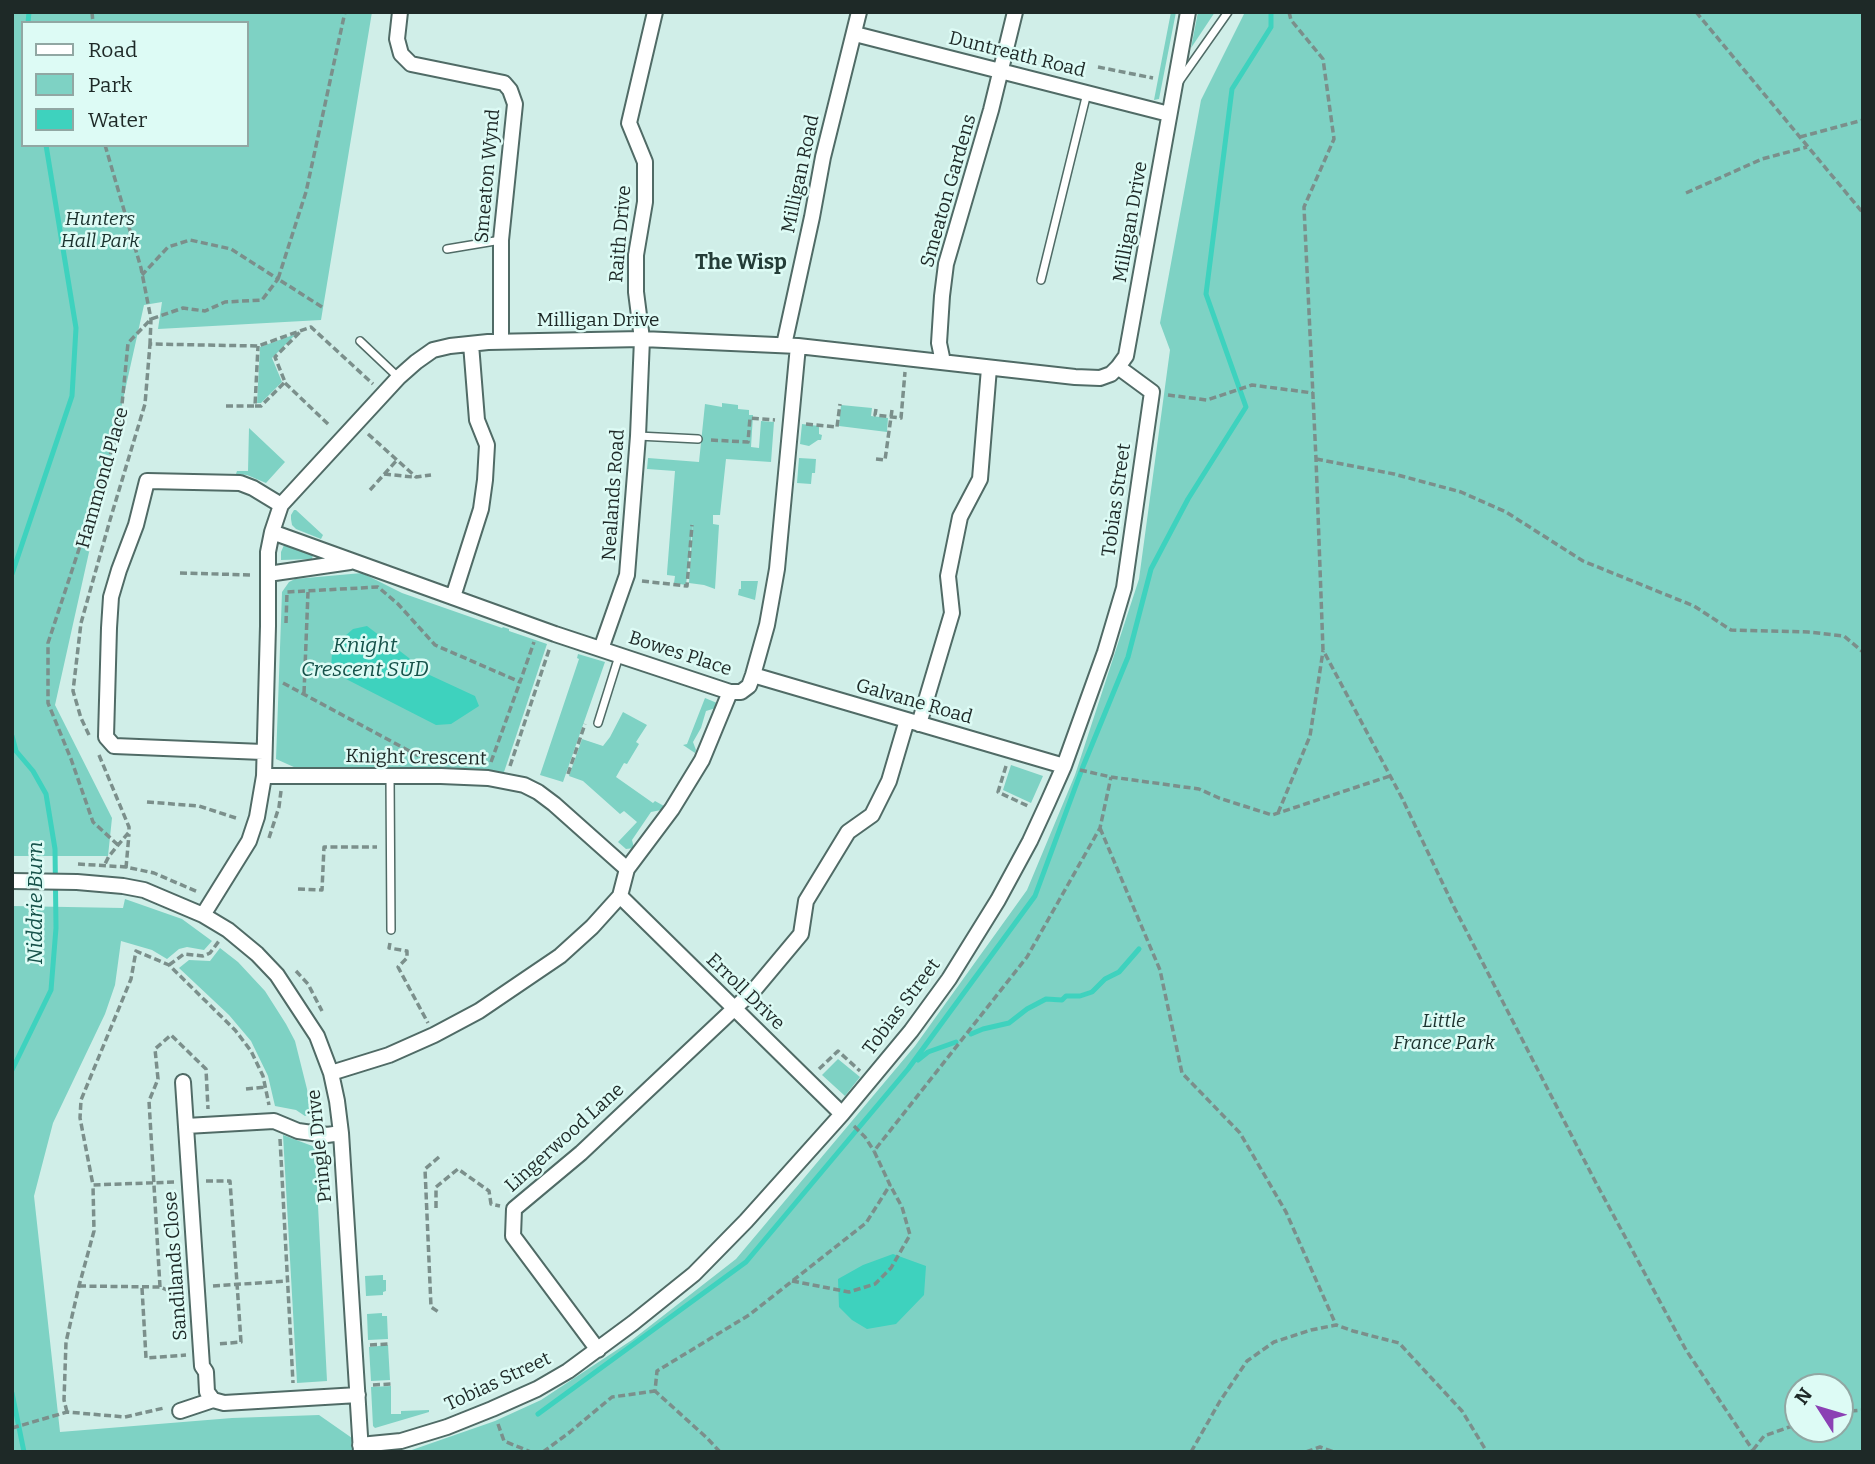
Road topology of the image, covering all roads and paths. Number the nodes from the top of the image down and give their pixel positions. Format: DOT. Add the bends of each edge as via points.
graph roads {
  1 [pos="345,12"];
  2 [pos="400,12"];
  3 [pos="655,12"];
  4 [pos="859,12"];
  5 [pos="1015,12"];
  6 [pos="1188,12"];
  7 [pos="1228,12"];
  8 [pos="1289,12"];
  9 [pos="1696,12"];
  10 [pos="855,34"];
  11 [pos="1098,67"];
  12 [pos="1000,71"];
  13 [pos="1153,78"];
  14 [pos="1174,90"];
  15 [pos="1087,93"];
  16 [pos="1169,114"];
  17 [pos="1863,120"];
  18 [pos="1800,137"];
  19 [pos="1807,146"];
  20 [pos="106,147"];
  21 [pos="1686,193"];
  22 [pos="1863,213"];
  23 [pos="501,240"];
  24 [pos="447,249"];
  25 [pos="142,275"];
  26 [pos="278,279"];
  27 [pos="1041,280"];
  28 [pos="322,307"];
  29 [pos="151,319"];
  30 [pos="300,331"];
  31 [pos="642,339"];
  32 [pos="360,341"];
  33 [pos="501,341"];
  34 [pos="149,344"];
  35 [pos="471,344"];
  36 [pos="791,345"];
  37 [pos="258,346"];
  38 [pos="907,358"];
  39 [pos="943,362"];
  40 [pos="1118,367"];
  41 [pos="989,368"];
  42 [pos="399,377"];
  43 [pos="285,382"];
  44 [pos="1152,392"];
  45 [pos="383,393"];
  46 [pos="1314,393"];
  47 [pos="840,404"];
  48 [pos="226,406"];
  49 [pos="255,406"];
  50 [pos="876,409"];
  51 [pos="892,410"];
  52 [pos="891,417"];
  53 [pos="791,421"];
  54 [pos="356,423"];
  55 [pos="329,425"];
  56 [pos="638,436"];
  57 [pos="698,439"];
  58 [pos="876,459"];
  59 [pos="1316,459"];
  60 [pos="397,460"];
  61 [pos="384,474"];
  62 [pos="431,475"];
  63 [pos="416,477"];
  64 [pos="370,490"];
  65 [pos="281,505"];
  66 [pos="692,525"];
  67 [pos="272,532"];
  68 [pos="351,562"];
  69 [pos="180,573"];
  70 [pos="268,574"];
  71 [pos="626,580"];
  72 [pos="308,592"];
  73 [pos="453,597"];
  74 [pos="286,626"];
  75 [pos="539,628"];
  76 [pos="555,634"];
  77 [pos="601,649"];
  78 [pos="1323,650"];
  79 [pos="1863,652"];
  80 [pos="619,655"];
  81 [pos="284,672"];
  82 [pos="753,675"];
  83 [pos="520,682"];
  84 [pos="283,683"];
  85 [pos="730,692"];
  86 [pos="304,693"];
  87 [pos="283,696"];
  88 [pos="913,722"];
  89 [pos="598,723"];
  90 [pos="91,739"];
  91 [pos="96,750"];
  92 [pos="1010,751"];
  93 [pos="263,752"];
  94 [pos="1071,768"];
  95 [pos="568,774"];
  96 [pos="390,775"];
  97 [pos="264,776"];
  98 [pos="282,776"];
  99 [pos="441,776"];
  100 [pos="1390,776"];
  101 [pos="1111,777"];
  102 [pos="488,778"];
  103 [pos="505,781"];
  104 [pos="147,802"];
  105 [pos="1043,813"];
  106 [pos="1278,813"];
  107 [pos="236,818"];
  108 [pos="1100,828"];
  109 [pos="129,832"];
  110 [pos="266,843"];
  111 [pos="118,845"];
  112 [pos="380,848"];
  113 [pos="70,864"];
  114 [pos="105,864"];
  115 [pos="126,867"];
  116 [pos="627,869"];
  117 [pos="14,882"];
  118 [pos="123,886"];
  119 [pos="298,890"];
  120 [pos="621,897"];
  121 [pos="212,900"];
  122 [pos="203,915"];
  123 [pos="228,930"];
  124 [pos="391,930"];
  125 [pos="169,965"];
  126 [pos="290,965"];
  127 [pos="733,1007"];
  128 [pos="326,1020"];
  129 [pos="434,1035"];
  130 [pos="331,1073"];
  131 [pos="870,1080"];
  132 [pos="808,1081"];
  133 [pos="183,1082"];
  134 [pos="265,1087"];
  135 [pos="246,1088"];
  136 [pos="847,1120"];
  137 [pos="209,1125"];
  138 [pos="186,1126"];
  139 [pos="341,1133"];
  140 [pos="874,1151"];
  141 [pos="439,1157"];
  142 [pos="93,1185"];
  143 [pos="891,1185"];
  144 [pos="436,1208"];
  145 [pos="514,1209"];
  146 [pos="792,1281"];
  147 [pos="160,1287"];
  148 [pos="142,1288"];
  149 [pos="440,1313"];
  150 [pos="1336,1325"];
  151 [pos="388,1344"];
  152 [pos="365,1345"];
  153 [pos="598,1350"];
  154 [pos="201,1354"];
  155 [pos="391,1384"];
  156 [pos="363,1390"];
  157 [pos="654,1391"];
  158 [pos="213,1400"];
  159 [pos="492,1409"];
  160 [pos="180,1411"];
  161 [pos="67,1412"];
  162 [pos="12,1428"];
  163 [pos="1784,1429"];
  164 [pos="361,1448"];
  165 [pos="1753,1451"];
  166 [pos="531,1452"];
  167 [pos="543,1452"];
  168 [pos="720,1452"];
  169 [pos="1191,1452"];
  170 [pos="1306,1452"];
  171 [pos="1334,1452"];
  172 [pos="1487,1452"];
  1 -- 26 [label="path" via="306,192"];
  2 -- 23 [label="street, Smeaton Wynd" via="397,39 401,54 411,64 504,83 510,90 515,104"];
  3 -- 31 [label="street, Raith Drive" via="629,123 645,162 635,292"];
  4 -- 10 [label="street, Milligan Road"];
  5 -- 12 [label="street, Smeaton Gardens"];
  6 -- 14 [label="street, Milligan Drive"];
  7 -- 14 [label="lane"];
  8 -- 46 [label="path" via="1323,59 1334,139 1304,207"];
  9 -- 18 [label="path"];
  10 -- 12 [label="street, Duntreath Road"];
  10 -- 36 [label="street, Milligan Road" via="823,157"];
  11 -- 13 [label="path"];
  12 -- 15 [label="street, Duntreath Road"];
  12 -- 39 [label="street, Smeaton Gardens" via="946,264 939,342"];
  14 -- 16 [label="street, Milligan Drive"];
  15 -- 16 [label="street, Duntreath Road"];
  15 -- 27 [label="lane"];
  16 -- 40 [label="street, Milligan Drive" via="1129,344"];
  17 -- 18 [label="path"];
  18 -- 19 [label="path"];
  19 -- 21 [label="path" via="1762,159"];
  19 -- 22 [label="path"];
  20 -- 25 [label="path, Hammond Place"];
  23 -- 24 [label="lane"];
  23 -- 33 [label="street, Smeaton Wynd"];
  25 -- 26 [label="path" via="168,247 190,240 232,249"];
  25 -- 29 [label="path, Hammond Place"];
  26 -- 28 [label="path"];
  26 -- 29 [label="path" via="262,300 225,302 205,311 183,307"];
  29 -- 34 [label="path, Hammond Place"];
  29 -- 111 [label="path" via="128,343 120,425 48,643 48,703 93,822"];
  30 -- 37 [label="path"];
  30 -- 43 [label="path" via="275,357"];
  30 -- 45 [label="path" via="311,327"];
  31 -- 33 [label="street, Milligan Drive"];
  31 -- 36 [label="street, Milligan Drive"];
  31 -- 56 [label="street, Nealands Road"];
  32 -- 42 [label="lane"];
  33 -- 35 [label="street, Milligan Drive"];
  34 -- 37 [label="path"];
  34 -- 90 [label="path, Hammond Place" via="145,404 81,623 74,691"];
  35 -- 42 [label="street, Milligan Drive" via="433,350"];
  35 -- 73 [label="street" via="477,420 488,445 481,509"];
  36 -- 38 [label="street, Milligan Drive"];
  36 -- 53 [label="street, Bowes Place"];
  37 -- 49 [label="path"];
  38 -- 39 [label="street, Milligan Drive"];
  38 -- 52 [label="path" via="901,418"];
  39 -- 41 [label="street, Milligan Drive"];
  40 -- 41 [label="street, Milligan Drive" via="1100,377"];
  40 -- 44 [label="street"];
  41 -- 88 [label="street, Lingerwood Lane" via="980,479 960,517 948,576 952,613"];
  42 -- 45 [label="street, Milligan Drive"];
  43 -- 49 [label="path" via="261,407"];
  43 -- 55 [label="path"];
  44 -- 46 [label="path" via="1207,400 1252,385"];
  44 -- 94 [label="street, Tobias Street" via="1124,588"];
  45 -- 54 [label="street, Milligan Drive"];
  46 -- 59 [label="path"];
  47 -- 53 [label="path" via="837,427"];
  48 -- 49 [label="path"];
  50 -- 52 [label="path" via="875,415"];
  51 -- 52 [label="path"];
  52 -- 58 [label="path" via="885,460"];
  53 -- 57 [label="path" via="750,418 748,442"];
  53 -- 82 [label="street, Bowes Place" via="777,569"];
  54 -- 60 [label="path"];
  54 -- 65 [label="street, Milligan Drive"];
  56 -- 57 [label="lane"];
  56 -- 71 [label="street, Nealands Road"];
  59 -- 78 [label="path"];
  59 -- 79 [label="path" via="1461,492 1506,512 1583,561 1694,606 1731,630 1844,636"];
  60 -- 61 [label="path"];
  60 -- 63 [label="path"];
  61 -- 63 [label="path"];
  61 -- 64 [label="path"];
  62 -- 63 [label="path"];
  65 -- 67 [label="street, Milligan Drive"];
  65 -- 93 [label="street" via="240,483 146,481 111,597 108,628 106,737 114,746"];
  66 -- 71 [label="path" via="687,586"];
  67 -- 68 [label="street, Bowes Place"];
  67 -- 70 [label="street, Milligan Drive"];
  68 -- 70 [label="street, Bowes Place"];
  68 -- 73 [label="street, Bowes Place"];
  69 -- 70 [label="path"];
  70 -- 93 [label="street, Milligan Drive"];
  71 -- 77 [label="street, Nealands Road"];
  72 -- 74 [label="path" via="287,592"];
  72 -- 83 [label="path" via="378,587 435,645"];
  72 -- 86 [label="path"];
  73 -- 75 [label="street, Bowes Place"];
  75 -- 76 [label="street, Bowes Place"];
  75 -- 83 [label="path"];
  76 -- 77 [label="street, Bowes Place"];
  76 -- 103 [label="path"];
  77 -- 80 [label="street, Bowes Place"];
  78 -- 100 [label="path"];
  78 -- 106 [label="path" via="1310,736"];
  80 -- 85 [label="street, Bowes Place"];
  80 -- 89 [label="lane"];
  81 -- 84 [label="path"];
  82 -- 85 [label="street, Bowes Place" via="741,692"];
  82 -- 88 [label="street, Galvane Road"];
  83 -- 102 [label="path"];
  84 -- 86 [label="path"];
  84 -- 87 [label="path"];
  85 -- 116 [label="street" via="702,760"];
  86 -- 99 [label="path" via="437,766"];
  88 -- 92 [label="street, Galvane Road"];
  88 -- 127 [label="street, Lingerwood Lane" via="872,816 848,832 806,901 802,934 755,989"];
  89 -- 95 [label="path" via="587,720"];
  91 -- 109 [label="path"];
  92 -- 94 [label="street, Galvane Road"];
  92 -- 105 [label="path" via="998,792"];
  93 -- 97 [label="street, Milligan Drive"];
  94 -- 101 [label="path"];
  94 -- 105 [label="street, Tobias Street"];
  96 -- 98 [label="street, Knight Crescent"];
  96 -- 99 [label="street, Knight Crescent"];
  96 -- 124 [label="lane"];
  97 -- 98 [label="street, Knight Crescent"];
  97 -- 121 [label="street, Milligan Drive" via="249,841"];
  98 -- 110 [label="path" via="279,807"];
  99 -- 102 [label="street, Knight Crescent"];
  100 -- 106 [label="path"];
  100 -- 165 [label="path" via="1595,1181 1686,1350"];
  101 -- 106 [label="path" via="1199,789 1272,815"];
  101 -- 108 [label="path"];
  102 -- 103 [label="street, Knight Crescent"];
  103 -- 116 [label="street, Knight Crescent" via="538,792"];
  104 -- 107 [label="path" via="199,806"];
  105 -- 131 [label="street, Tobias Street" via="998,900 949,979"];
  108 -- 140 [label="path" via="1027,957"];
  108 -- 150 [label="path" via="1160,970 1182,1073 1240,1133 1286,1212"];
  109 -- 111 [label="path"];
  109 -- 115 [label="path"];
  111 -- 114 [label="path"];
  112 -- 119 [label="path" via="324,847 322,890"];
  113 -- 114 [label="path"];
  114 -- 115 [label="path"];
  115 -- 118 [label="path"];
  115 -- 121 [label="path" via="154,873"];
  116 -- 120 [label="street"];
  117 -- 118 [label="street, Pringle Drive"];
  118 -- 122 [label="street, Pringle Drive"];
  120 -- 127 [label="street, Erroll Drive"];
  120 -- 129 [label="street" via="560,956 479,1012"];
  121 -- 122 [label="street, Milligan Drive"];
  122 -- 123 [label="street, Pringle Drive"];
  123 -- 125 [label="path" via="210,953 184,954"];
  123 -- 130 [label="street, Pringle Drive" via="277,975 317,1036"];
  124 -- 129 [label="path" via="389,948 407,951 398,967"];
  126 -- 128 [label="path" via="308,984"];
  127 -- 132 [label="street, Erroll Drive"];
  127 -- 145 [label="street, Lingerwood Lane" via="581,1153"];
  129 -- 130 [label="street"];
  130 -- 139 [label="street, Pringle Drive"];
  131 -- 132 [label="path" via="838,1051"];
  131 -- 136 [label="street, Tobias Street"];
  132 -- 136 [label="street, Erroll Drive"];
  133 -- 138 [label="street, Sandilands Close"];
  134 -- 135 [label="path"];
  136 -- 140 [label="path"];
  136 -- 153 [label="street, Tobias Street" via="694,1274"];
  137 -- 138 [label="street"];
  137 -- 139 [label="street" via="274,1121 298,1131"];
  137 -- 147 [label="path" via="206,1069 172,1035 155,1049 158,1079 149,1101"];
  138 -- 154 [label="street, Sandilands Close"];
  139 -- 156 [label="street, Pringle Drive"];
  140 -- 143 [label="path"];
  141 -- 149 [label="path" via="425,1169 430,1307"];
  142 -- 161 [label="path" via="94,1231 66,1342"];
  143 -- 146 [label="path" via="866,1223"];
  143 -- 146 [label="path" via="909,1235 891,1268 874,1284 849,1292"];
  144 -- 145 [label="path" via="436,1188 458,1169 488,1191 491,1204"];
  145 -- 153 [label="street, Lingerwood Lane" via="513,1236"];
  146 -- 157 [label="path" via="749,1315 657,1371"];
  148 -- 154 [label="path" via="146,1358"];
  150 -- 169 [label="path" via="1274,1342 1247,1361"];
  150 -- 172 [label="path" via="1399,1343 1462,1411"];
  151 -- 152 [label="path"];
  153 -- 159 [label="street, Tobias Street" via="537,1389"];
  154 -- 158 [label="street, Sandilands Close" via="207,1392"];
  155 -- 156 [label="path"];
  156 -- 158 [label="street" via="224,1403"];
  156 -- 164 [label="street, Pringle Drive"];
  157 -- 167 [label="path" via="612,1397"];
  157 -- 168 [label="path"];
  158 -- 160 [label="street"];
  159 -- 164 [label="street, Tobias Street" via="401,1441"];
  159 -- 166 [label="path" via="504,1441"];
  160 -- 161 [label="path" via="176,1405 125,1417"];
  161 -- 162 [label="path"];
  163 -- 165 [label="path" via="1764,1436"];
  170 -- 171 [label="path" via="1320,1447"];
}
